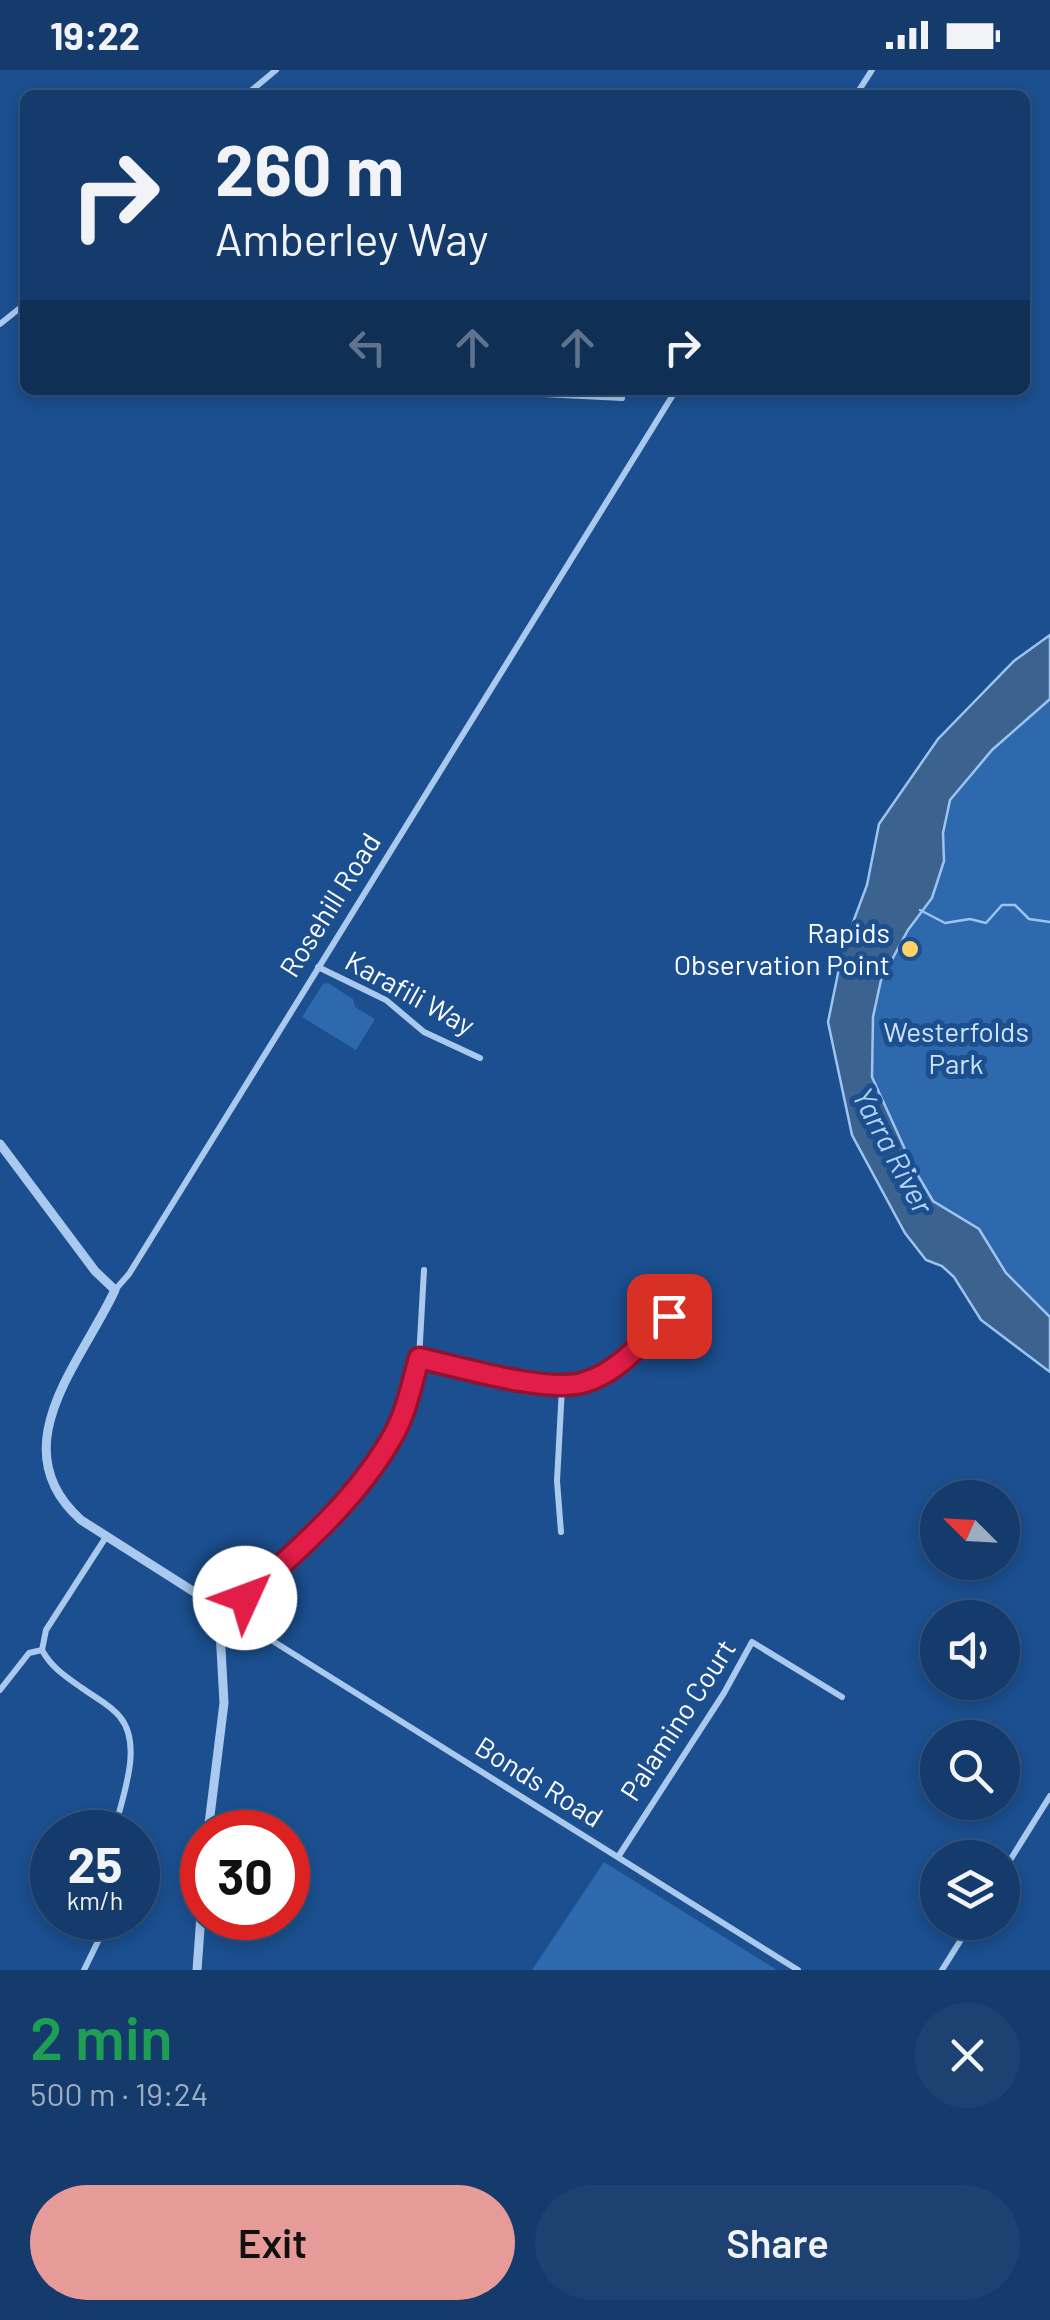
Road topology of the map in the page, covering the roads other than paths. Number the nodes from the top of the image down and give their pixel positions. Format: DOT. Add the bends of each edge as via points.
graph roads {
  1 [pos="276,70"];
  2 [pos="252,90"];
  3 [pos="20,308"];
  4 [pos="0,324"];
  5 [pos="562,395"];
  6 [pos="673,395"];
  7 [pos="622,398"];
  8 [pos="318,967"];
  9 [pos="480,1058"];
  10 [pos="0,1144"];
  11 [pos="424,1270"];
  12 [pos="115,1290"];
  13 [pos="669,1316"];
  14 [pos="419,1358"];
  15 [pos="562,1387"];
  16 [pos="42,1450"];
  17 [pos="562,1532"];
  18 [pos="106,1536"];
  19 [pos="227,1620"];
  20 [pos="42,1650"];
  21 [pos="0,1690"];
  22 [pos="842,1696"];
  23 [pos="1050,1796"];
  24 [pos="119,1810"];
  25 [pos="211,1810"];
  26 [pos="1020,1844"];
  27 [pos="618,1857"];
  28 [pos="99,1940"];
  29 [pos="200,1940"];
  30 [pos="961,1940"];
  31 [pos="84,1970"];
  32 [pos="198,1970"];
  33 [pos="798,1970"];
  34 [pos="942,1970"];
  1 -- 2 [label="street"];
  3 -- 4 [label="street"];
  5 -- 7 [label="street"];
  6 -- 8 [label="street, Rosehill Road"];
  8 -- 9 [label="street, Karafili Way"];
  8 -- 12 [label="street, Rosehill Road"];
  10 -- 12 [label="street"];
  11 -- 14 [label="street"];
  12 -- 16 [label="street, Rosehill Road" via="50,1402"];
  13 -- 15 [label="street" via="619,1364 588,1382"];
  14 -- 15 [label="street"];
  14 -- 19 [label="street" via="396,1430 370,1474"];
  15 -- 17 [label="street"];
  16 -- 18 [label="street, Bonds Road" via="60,1501"];
  18 -- 19 [label="street, Bonds Road"];
  18 -- 20 [label="street" via="46,1630"];
  19 -- 25 [label="street"];
  19 -- 27 [label="street, Bonds Road" via="257,1632"];
  20 -- 21 [label="street" via="29,1653"];
  20 -- 24 [label="street" via="125,1726 130,1760"];
  22 -- 27 [label="street, Palamino Court" via="752,1642"];
  23 -- 26 [label="street"];
  27 -- 33 [label="street, Bonds Road"];
  28 -- 31 [label="street"];
  29 -- 32 [label="street"];
  30 -- 34 [label="street"];
}
